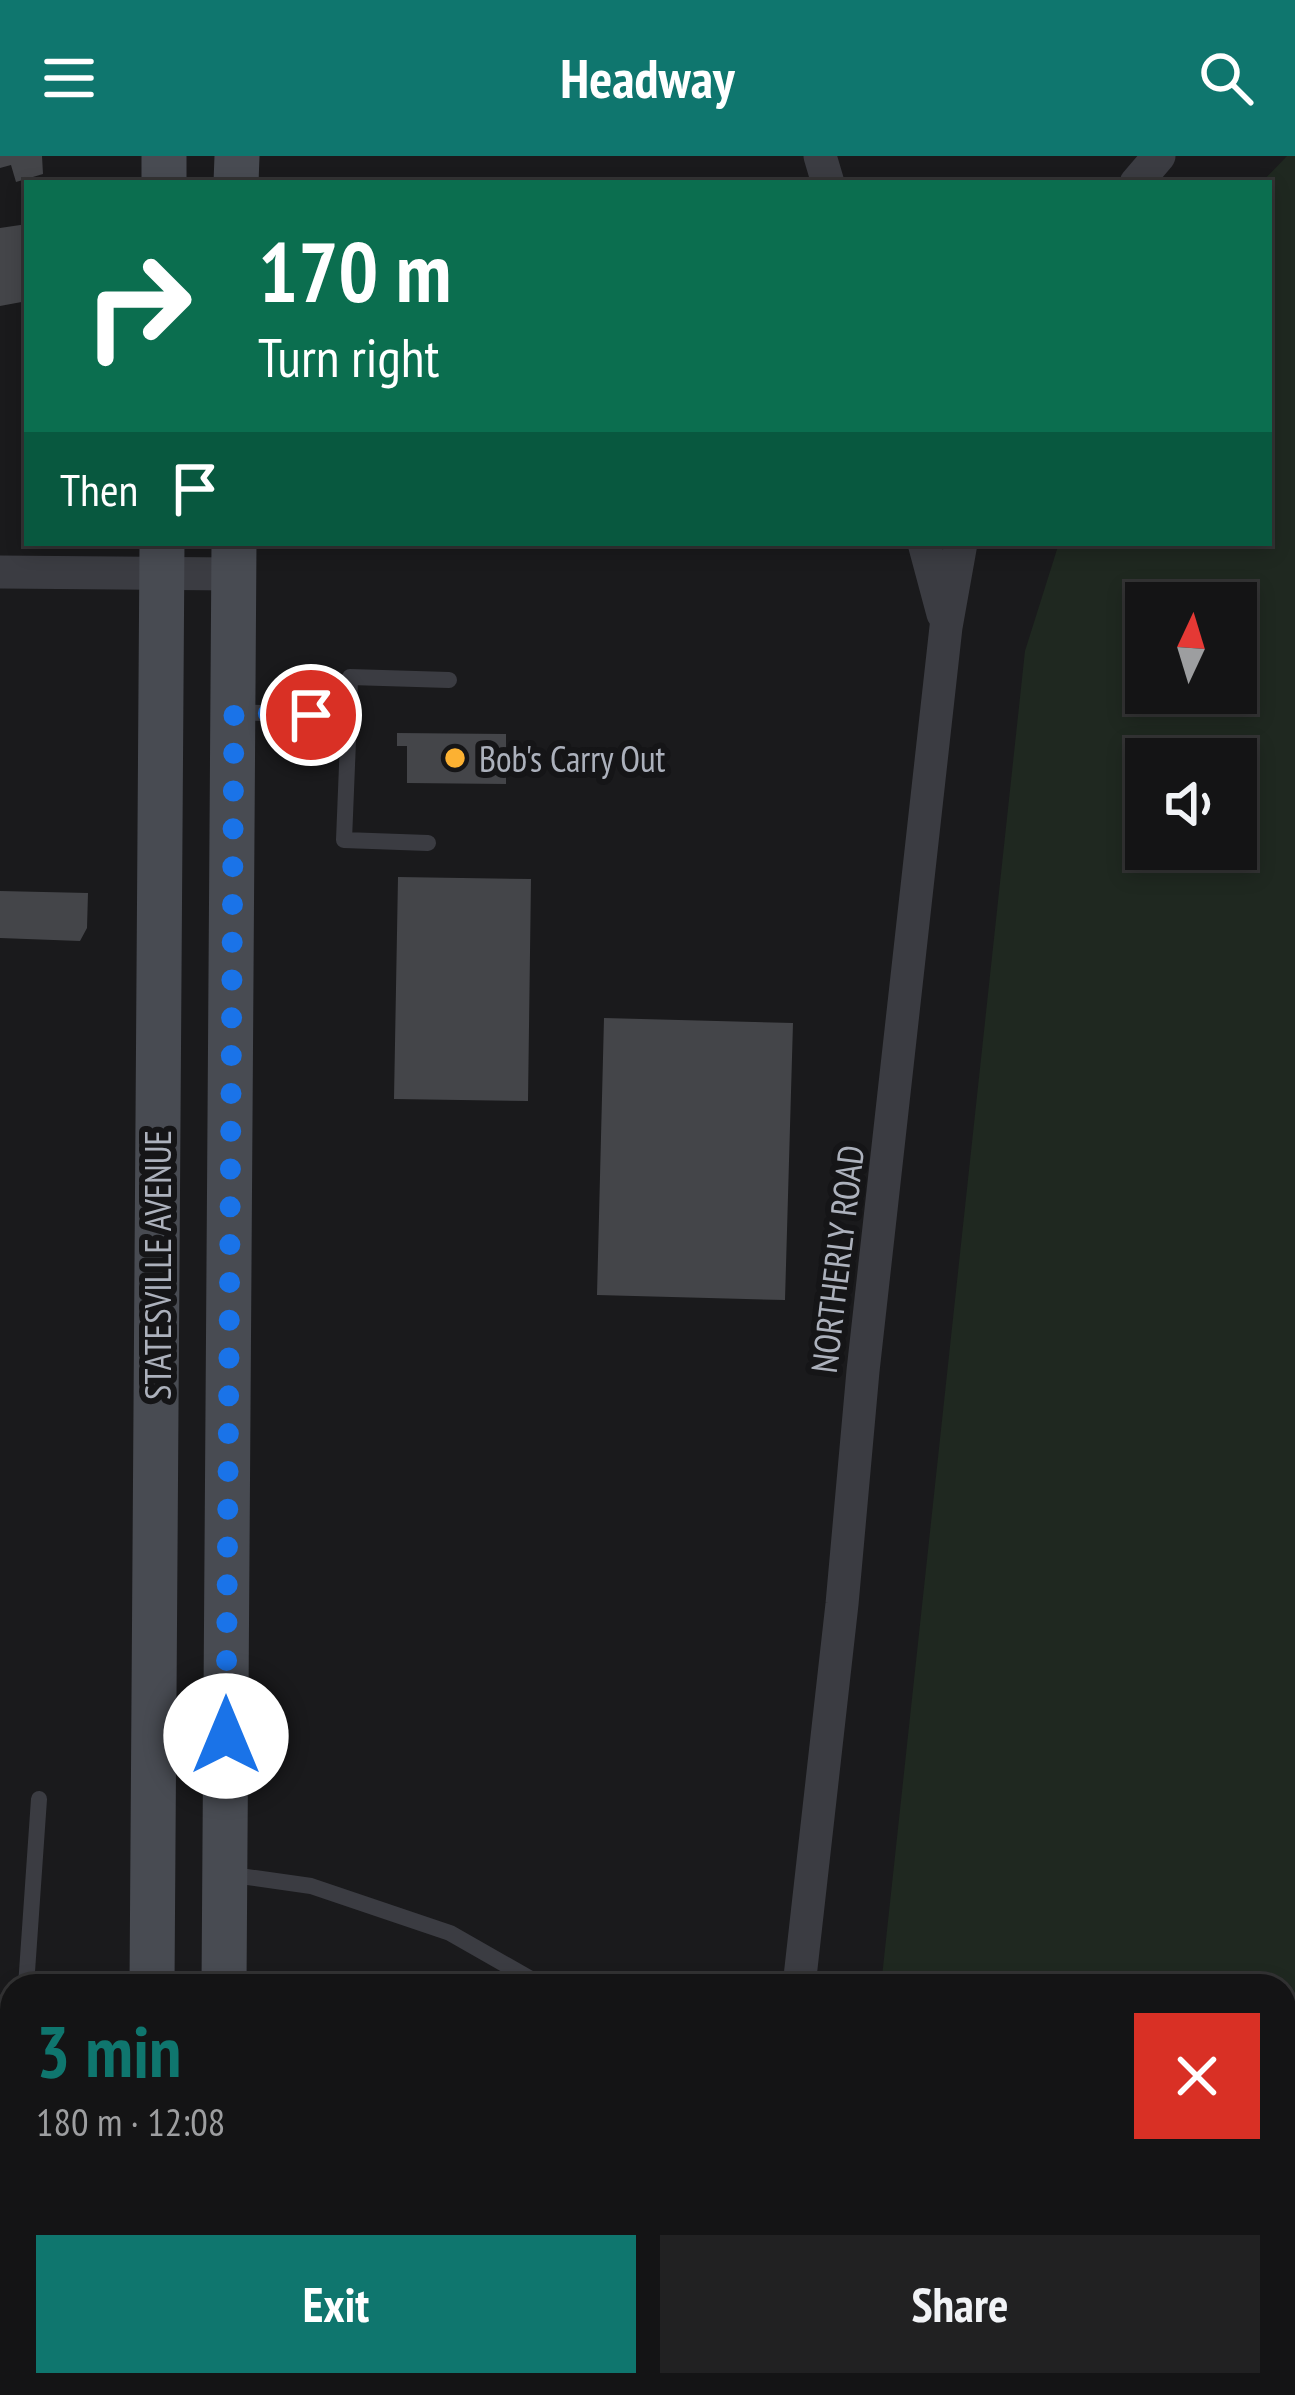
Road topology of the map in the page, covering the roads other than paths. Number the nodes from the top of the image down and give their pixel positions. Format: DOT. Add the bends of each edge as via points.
graph roads {
  1 [pos="1159,156"];
  2 [pos="1139,180"];
  3 [pos="925,546"];
  4 [pos="960,546"];
  5 [pos="161,558"];
  6 [pos="234,558"];
  7 [pos="0,572"];
  8 [pos="946,627"];
  9 [pos="449,680"];
  10 [pos="234,712"];
  11 [pos="349,716"];
  12 [pos="428,843"];
  13 [pos="39,1799"];
  14 [pos="225,1874"];
  15 [pos="27,1974"];
  16 [pos="152,1974"];
  17 [pos="224,1974"];
  18 [pos="522,1974"];
  19 [pos="800,1974"];
  1 -- 2 [label="street"];
  3 -- 8 [label="street"];
  4 -- 8 [label="street, NORTHERLY ROAD"];
  5 -- 6 [label="street"];
  5 -- 7 [label="street"];
  5 -- 16 [label="main road, STATESVILLE AVENUE"];
  6 -- 10 [label="main road, STATESVILLE AVENUE"];
  8 -- 19 [label="street, NORTHERLY ROAD"];
  9 -- 11 [label="lane" via="350,677"];
  10 -- 11 [label="lane"];
  10 -- 14 [label="main road, STATESVILLE AVENUE"];
  11 -- 12 [label="lane" via="344,840"];
  13 -- 15 [label="lane"];
  14 -- 17 [label="main road, STATESVILLE AVENUE"];
  14 -- 18 [label="lane" via="310,1886 450,1933"];
}
